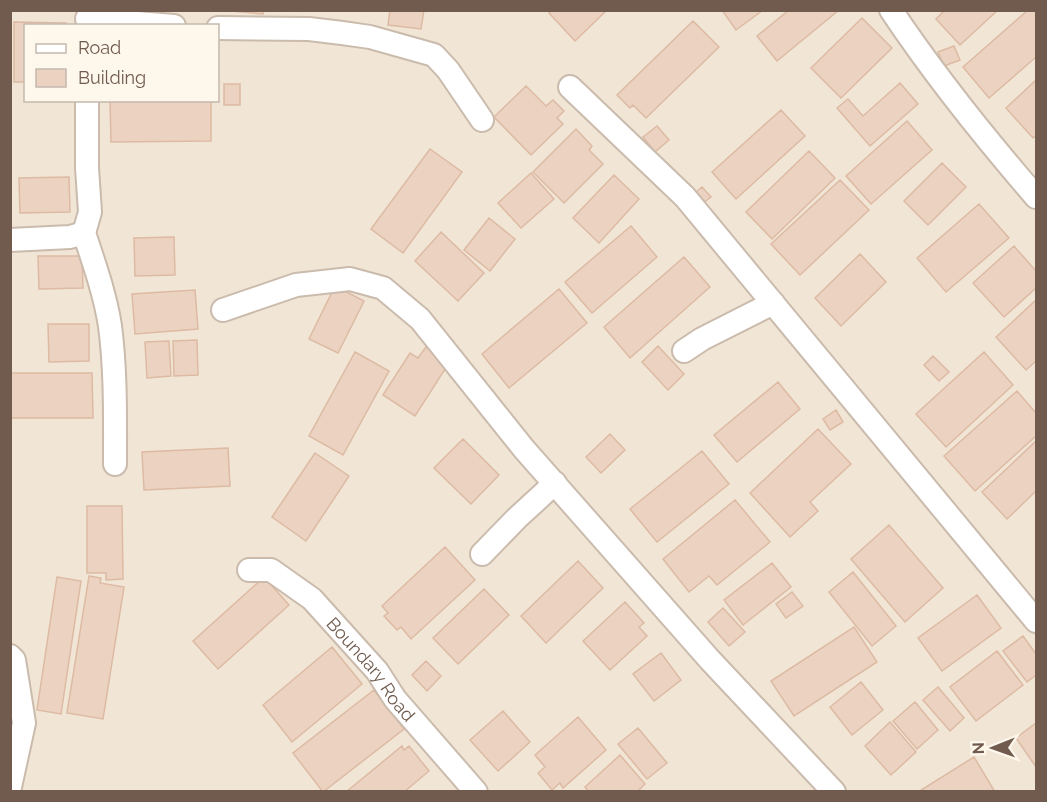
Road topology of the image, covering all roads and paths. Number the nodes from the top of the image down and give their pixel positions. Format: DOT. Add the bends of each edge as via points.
graph roads {
  1 [pos="891,10"];
  2 [pos="87,18"];
  3 [pos="152,24"];
  4 [pos="219,28"];
  5 [pos="570,87"];
  6 [pos="87,102"];
  7 [pos="482,120"];
  8 [pos="1036,198"];
  9 [pos="84,233"];
  10 [pos="10,240"];
  11 [pos="773,303"];
  12 [pos="222,310"];
  13 [pos="684,351"];
  14 [pos="115,464"];
  15 [pos="555,483"];
  16 [pos="482,554"];
  17 [pos="249,570"];
  18 [pos="1036,621"];
  19 [pos="10,656"];
  20 [pos="10,787"];
  21 [pos="476,792"];
  22 [pos="834,792"];
  1 -- 8 [label="street"];
  2 -- 3 [label="street"];
  4 -- 7 [label="street" via="342,33 434,55"];
  5 -- 11 [label="street" via="684,197"];
  6 -- 9 [label="street" via="90,212"];
  9 -- 10 [label="street"];
  9 -- 14 [label="street" via="110,326"];
  11 -- 13 [label="street"];
  11 -- 18 [label="street"];
  12 -- 15 [label="street" via="296,285 350,279 383,288 420,319"];
  15 -- 16 [label="street"];
  15 -- 22 [label="street" via="710,660"];
  17 -- 21 [label="street, Boundary Road" via="271,570 312,599 377,670 395,699"];
  19 -- 20 [label="street" via="14,660 24,723"];
}
